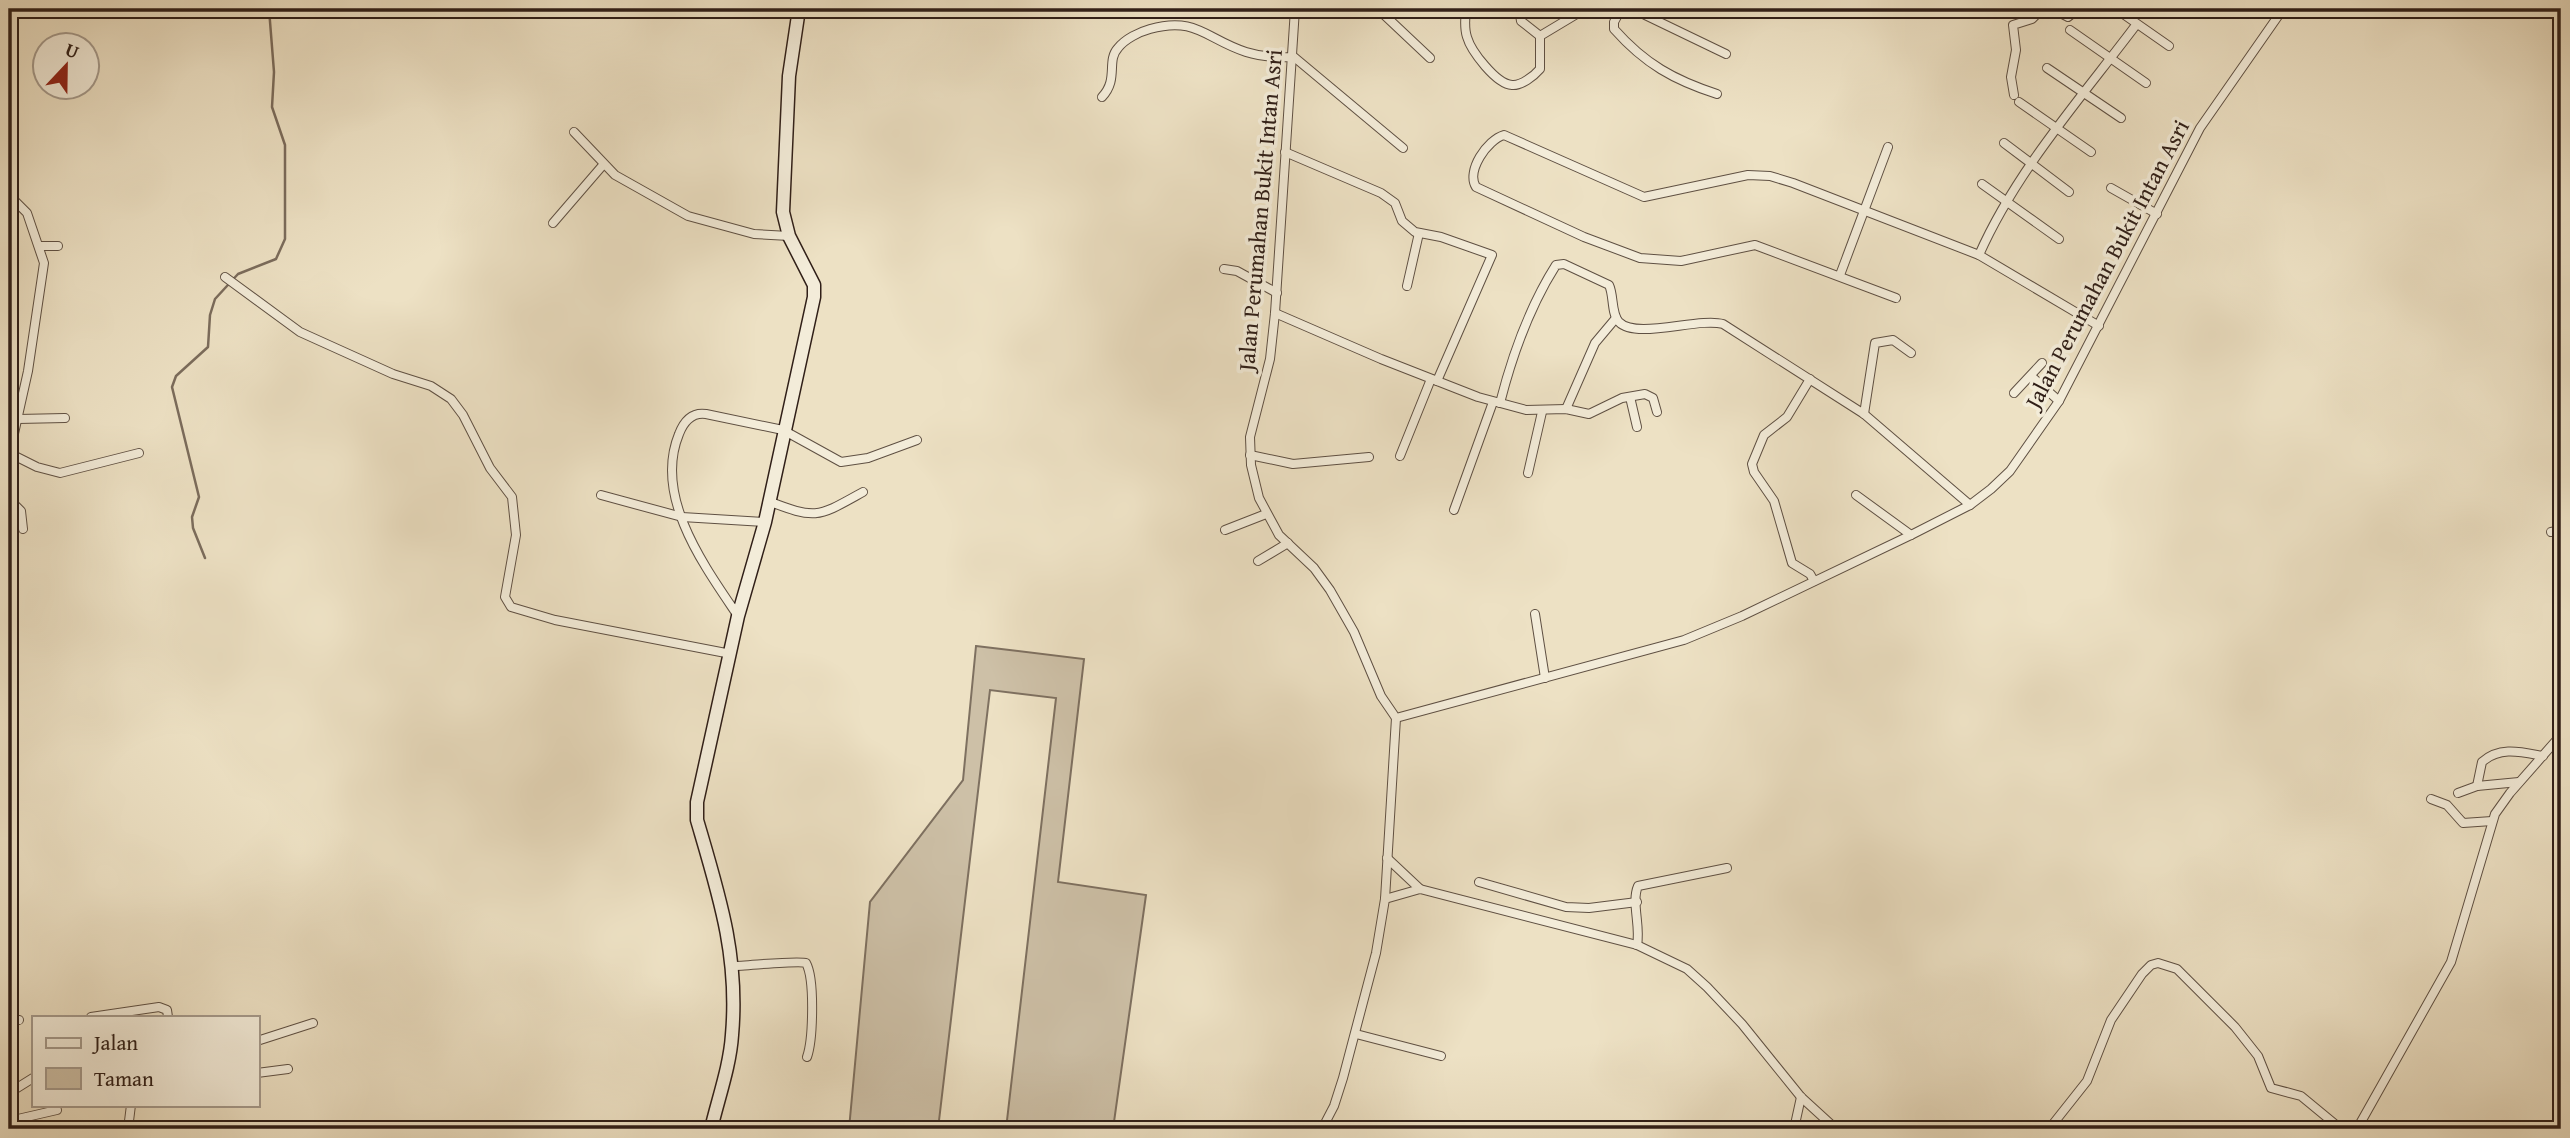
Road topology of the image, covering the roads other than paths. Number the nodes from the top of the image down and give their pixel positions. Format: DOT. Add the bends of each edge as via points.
graph roads {
  1 [pos="799,9"];
  2 [pos="1296,9"];
  3 [pos="1378,9"];
  4 [pos="1465,9"];
  5 [pos="1519,9"];
  6 [pos="1585,9"];
  7 [pos="1621,9"];
  8 [pos="1642,9"];
  9 [pos="2042,9"];
  10 [pos="2053,9"];
  11 [pos="2078,9"];
  12 [pos="2116,9"];
  13 [pos="2283,9"];
  14 [pos="2136,25"];
  15 [pos="2070,30"];
  16 [pos="1540,36"];
  17 [pos="2169,46"];
  18 [pos="1726,54"];
  19 [pos="1294,57"];
  20 [pos="1430,58"];
  21 [pos="2110,60"];
  22 [pos="2047,68"];
  23 [pos="2146,83"];
  24 [pos="1717,94"];
  25 [pos="2085,94"];
  26 [pos="1102,97"];
  27 [pos="2121,118"];
  28 [pos="2058,130"];
  29 [pos="574,132"];
  30 [pos="2004,143"];
  31 [pos="1888,147"];
  32 [pos="1403,148"];
  33 [pos="1285,152"];
  34 [pos="2091,152"];
  35 [pos="603,165"];
  36 [pos="2032,165"];
  37 [pos="1982,184"];
  38 [pos="2111,188"];
  39 [pos="2069,192"];
  40 [pos="9,195"];
  41 [pos="2007,202"];
  42 [pos="1865,209"];
  43 [pos="2157,214"];
  44 [pos="553,223"];
  45 [pos="1419,233"];
  46 [pos="789,236"];
  47 [pos="2059,239"];
  48 [pos="40,246"];
  49 [pos="58,246"];
  50 [pos="1979,255"];
  51 [pos="1224,269"];
  52 [pos="1840,275"];
  53 [pos="225,277"];
  54 [pos="1407,286"];
  55 [pos="1277,293"];
  56 [pos="1896,298"];
  57 [pos="1275,313"];
  58 [pos="1616,318"];
  59 [pos="2099,326"];
  60 [pos="1911,353"];
  61 [pos="2042,363"];
  62 [pos="2031,376"];
  63 [pos="1810,379"];
  64 [pos="1434,380"];
  65 [pos="2014,393"];
  66 [pos="1630,397"];
  67 [pos="2059,401"];
  68 [pos="1497,403"];
  69 [pos="1566,409"];
  70 [pos="1542,411"];
  71 [pos="1657,411"];
  72 [pos="1864,414"];
  73 [pos="65,418"];
  74 [pos="18,419"];
  75 [pos="1637,427"];
  76 [pos="783,430"];
  77 [pos="917,440"];
  78 [pos="139,453"];
  79 [pos="9,454"];
  80 [pos="1250,456"];
  81 [pos="1400,456"];
  82 [pos="1369,457"];
  83 [pos="1528,473"];
  84 [pos="863,492"];
  85 [pos="601,495"];
  86 [pos="1856,495"];
  87 [pos="9,499"];
  88 [pos="768,501"];
  89 [pos="1970,505"];
  90 [pos="1454,510"];
  91 [pos="1266,514"];
  92 [pos="682,517"];
  93 [pos="765,522"];
  94 [pos="23,529"];
  95 [pos="1225,530"];
  96 [pos="2561,530"];
  97 [pos="2551,532"];
  98 [pos="1911,535"];
  99 [pos="1287,543"];
  100 [pos="1258,561"];
  101 [pos="1814,581"];
  102 [pos="1535,614"];
  103 [pos="738,617"];
  104 [pos="731,654"];
  105 [pos="1545,678"];
  106 [pos="1396,718"];
  107 [pos="2561,735"];
  108 [pos="2543,756"];
  109 [pos="2519,782"];
  110 [pos="2477,786"];
  111 [pos="2458,793"];
  112 [pos="2431,799"];
  113 [pos="2492,821"];
  114 [pos="1387,858"];
  115 [pos="1727,868"];
  116 [pos="1479,882"];
  117 [pos="1420,889"];
  118 [pos="1385,899"];
  119 [pos="1546,902"];
  120 [pos="1637,902"];
  121 [pos="1542,919"];
  122 [pos="1637,945"];
  123 [pos="733,966"];
  124 [pos="98,1016"];
  125 [pos="167,1016"];
  126 [pos="9,1018"];
  127 [pos="19,1020"];
  128 [pos="313,1023"];
  129 [pos="1356,1034"];
  130 [pos="259,1040"];
  131 [pos="1441,1056"];
  132 [pos="807,1057"];
  133 [pos="288,1069"];
  134 [pos="259,1073"];
  135 [pos="32,1079"];
  136 [pos="9,1093"];
  137 [pos="1801,1097"];
  138 [pos="131,1106"];
  139 [pos="57,1110"];
  140 [pos="9,1121"];
  141 [pos="128,1129"];
  142 [pos="711,1129"];
  143 [pos="1322,1129"];
  144 [pos="1794,1129"];
  145 [pos="1836,1129"];
  146 [pos="2049,1129"];
  147 [pos="2341,1129"];
  148 [pos="2357,1129"];
  1 -- 46 [label="street" via="789,76 783,198"];
  2 -- 19 [label="street, Jalan Perumahan Bukit Intan Asri"];
  3 -- 20 [label="street"];
  4 -- 16 [label="street" via="1472,47 1487,68 1508,85 1517,85 1540,69"];
  5 -- 16 [label="street" via="1521,21"];
  6 -- 16 [label="street"];
  7 -- 24 [label="street" via="1614,30 1655,67"];
  8 -- 18 [label="street" via="1645,15"];
  9 -- 28 [label="street" via="2032,19 2014,25 2011,78 2017,98"];
  10 -- 11 [label="street" via="2069,17"];
  12 -- 14 [label="street"];
  13 -- 43 [label="street, Jalan Perumahan Bukit Intan Asri" via="2212,109"];
  14 -- 17 [label="street"];
  14 -- 21 [label="street"];
  15 -- 21 [label="street"];
  19 -- 26 [label="street" via="1246,52 1184,24 1160,27 1140,32 1117,48 1113,81"];
  19 -- 32 [label="street"];
  19 -- 33 [label="street, Jalan Perumahan Bukit Intan Asri"];
  21 -- 23 [label="street"];
  21 -- 25 [label="street"];
  22 -- 25 [label="street"];
  25 -- 27 [label="street"];
  25 -- 28 [label="street"];
  28 -- 34 [label="street"];
  28 -- 36 [label="street"];
  29 -- 35 [label="street"];
  30 -- 36 [label="street"];
  31 -- 42 [label="street"];
  33 -- 45 [label="street" via="1381,193 1395,203 1406,226"];
  33 -- 55 [label="street, Jalan Perumahan Bukit Intan Asri"];
  35 -- 44 [label="street"];
  35 -- 46 [label="street" via="688,216 754,234"];
  36 -- 39 [label="street"];
  36 -- 41 [label="street"];
  37 -- 41 [label="street"];
  38 -- 43 [label="street"];
  40 -- 48 [label="street" via="27,213"];
  41 -- 47 [label="street"];
  41 -- 50 [label="street"];
  42 -- 50 [label="street"];
  42 -- 52 [label="street"];
  42 -- 52 [label="street" via="1760,175 1641,197 1504,135 1495,139 1474,169 1473,182 1481,190 1640,258 1681,261 1755,245"];
  43 -- 59 [label="street, Jalan Perumahan Bukit Intan Asri"];
  45 -- 54 [label="street"];
  45 -- 64 [label="street" via="1493,255"];
  46 -- 76 [label="street" via="814,285 814,297"];
  48 -- 49 [label="street"];
  48 -- 74 [label="street" via="42,285"];
  50 -- 59 [label="street"];
  51 -- 55 [label="street" via="1237,271"];
  52 -- 56 [label="street"];
  53 -- 104 [label="street" via="300,332 451,398 490,468 512,497 516,535 506,597 511,607 555,620"];
  55 -- 57 [label="street, Jalan Perumahan Bukit Intan Asri"];
  57 -- 64 [label="street"];
  57 -- 80 [label="street, Jalan Perumahan Bukit Intan Asri"];
  58 -- 63 [label="street" via="1624,325 1644,328 1704,321 1723,324"];
  58 -- 68 [label="street" via="1607,283 1564,264 1556,265 1540,291"];
  58 -- 69 [label="street" via="1595,343"];
  59 -- 67 [label="street, Jalan Perumahan Bukit Intan Asri"];
  60 -- 72 [label="street" via="1893,341 1875,343"];
  61 -- 62 [label="street"];
  62 -- 65 [label="street"];
  62 -- 67 [label="street"];
  63 -- 72 [label="street"];
  63 -- 101 [label="street" via="1787,417 1764,435 1752,464 1774,501 1792,563"];
  64 -- 68 [label="street"];
  64 -- 81 [label="street"];
  66 -- 69 [label="street" via="1592,414"];
  66 -- 71 [label="street" via="1651,396"];
  66 -- 75 [label="street"];
  67 -- 89 [label="street, Jalan Perumahan Bukit Intan Asri" via="2010,471"];
  68 -- 70 [label="street"];
  68 -- 90 [label="street"];
  69 -- 70 [label="street"];
  70 -- 83 [label="street"];
  72 -- 89 [label="street"];
  73 -- 74 [label="street"];
  74 -- 79 [label="street"];
  76 -- 77 [label="street" via="832,460 847,463"];
  76 -- 88 [label="street"];
  76 -- 92 [label="street" via="717,415 692,416 681,429 673,460"];
  78 -- 79 [label="street" via="60,473"];
  80 -- 82 [label="street" via="1293,464"];
  80 -- 91 [label="street, Jalan Perumahan Bukit Intan Asri"];
  84 -- 88 [label="street" via="814,515"];
  85 -- 92 [label="street"];
  86 -- 98 [label="street"];
  87 -- 94 [label="street" via="21,511"];
  88 -- 93 [label="street"];
  89 -- 98 [label="street, Jalan Perumahan Bukit Intan Asri"];
  91 -- 95 [label="street"];
  91 -- 99 [label="street, Jalan Perumahan Bukit Intan Asri"];
  92 -- 93 [label="street"];
  92 -- 103 [label="street" via="704,566"];
  93 -- 103 [label="street"];
  96 -- 97 [label="street"];
  98 -- 101 [label="street, Jalan Perumahan Bukit Intan Asri"];
  99 -- 100 [label="street"];
  99 -- 106 [label="street, Jalan Perumahan Bukit Intan Asri" via="1330,590 1354,632 1384,704"];
  101 -- 105 [label="street, Jalan Perumahan Bukit Intan Asri" via="1684,640"];
  102 -- 105 [label="street"];
  103 -- 104 [label="street"];
  104 -- 123 [label="street" via="697,811"];
  105 -- 106 [label="street, Jalan Perumahan Bukit Intan Asri"];
  106 -- 114 [label="street"];
  107 -- 108 [label="street"];
  108 -- 109 [label="street"];
  108 -- 110 [label="street" via="2496,753 2482,762"];
  109 -- 110 [label="street"];
  109 -- 113 [label="street"];
  110 -- 111 [label="street"];
  112 -- 113 [label="street" via="2447,805 2463,823"];
  113 -- 148 [label="street" via="2451,962"];
  114 -- 117 [label="street"];
  114 -- 118 [label="street"];
  115 -- 120 [label="street" via="1644,883 1636,891"];
  116 -- 119 [label="street"];
  117 -- 118 [label="street"];
  117 -- 121 [label="street"];
  118 -- 129 [label="street"];
  119 -- 120 [label="street" via="1589,908"];
  119 -- 121 [label="street"];
  120 -- 122 [label="street"];
  121 -- 122 [label="street"];
  122 -- 137 [label="street" via="1687,969 1707,987"];
  123 -- 132 [label="street" via="806,963 811,1042"];
  123 -- 142 [label="street" via="732,1038"];
  124 -- 125 [label="street" via="159,1007 167,1010"];
  126 -- 127 [label="street"];
  128 -- 130 [label="street"];
  129 -- 131 [label="street"];
  129 -- 143 [label="street" via="1334,1106"];
  133 -- 134 [label="street"];
  135 -- 136 [label="street"];
  137 -- 144 [label="street"];
  137 -- 145 [label="street"];
  138 -- 141 [label="street"];
  139 -- 140 [label="street"];
  146 -- 147 [label="street" via="2087,1081 2111,1020 2142,974 2158,963 2177,970 2235,1027 2258,1056 2271,1088 2301,1096"];
}
